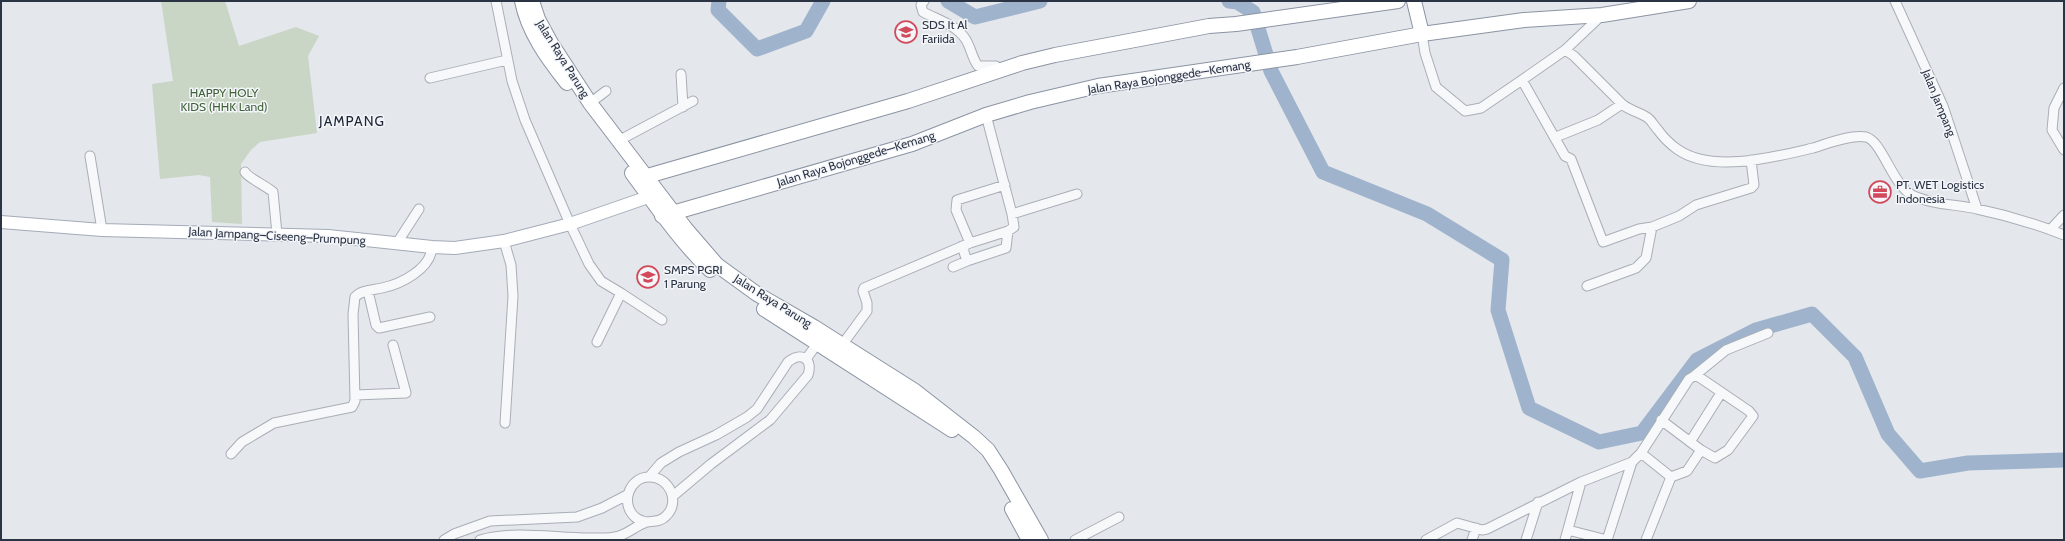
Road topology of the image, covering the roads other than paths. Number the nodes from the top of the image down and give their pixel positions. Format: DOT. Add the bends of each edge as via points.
graph roads {
  1 [pos="496,1"];
  2 [pos="522,1"];
  3 [pos="532,1"];
  4 [pos="1398,1"];
  5 [pos="1414,1"];
  6 [pos="1689,1"];
  7 [pos="1895,1"];
  8 [pos="922,3"];
  9 [pos="1365,3"];
  10 [pos="1602,15"];
  11 [pos="1422,34"];
  12 [pos="1565,50"];
  13 [pos="507,60"];
  14 [pos="1000,71"];
  15 [pos="681,74"];
  16 [pos="430,78"];
  17 [pos="1522,80"];
  18 [pos="2064,88"];
  19 [pos="606,91"];
  20 [pos="693,101"];
  21 [pos="590,103"];
  22 [pos="1622,104"];
  23 [pos="683,107"];
  24 [pos="986,115"];
  25 [pos="1556,137"];
  26 [pos="618,141"];
  27 [pos="2064,150"];
  28 [pos="90,156"];
  29 [pos="1751,160"];
  30 [pos="245,172"];
  31 [pos="642,178"];
  32 [pos="1005,185"];
  33 [pos="1077,194"];
  34 [pos="655,195"];
  35 [pos="1977,209"];
  36 [pos="419,210"];
  37 [pos="1012,214"];
  38 [pos="668,215"];
  39 [pos="2064,215"];
  40 [pos="1,222"];
  41 [pos="572,223"];
  42 [pos="1652,227"];
  43 [pos="102,230"];
  44 [pos="2050,230"];
  45 [pos="1008,231"];
  46 [pos="277,234"];
  47 [pos="2064,235"];
  48 [pos="504,241"];
  49 [pos="397,243"];
  50 [pos="966,244"];
  51 [pos="432,247"];
  52 [pos="967,261"];
  53 [pos="953,267"];
  54 [pos="1587,286"];
  55 [pos="368,291"];
  56 [pos="621,292"];
  57 [pos="430,317"];
  58 [pos="662,320"];
  59 [pos="1768,333"];
  60 [pos="821,338"];
  61 [pos="597,342"];
  62 [pos="393,345"];
  63 [pos="842,345"];
  64 [pos="804,358"];
  65 [pos="1694,376"];
  66 [pos="1720,393"];
  67 [pos="355,395"];
  68 [pos="757,409"];
  69 [pos="770,420"];
  70 [pos="1661,420"];
  71 [pos="505,423"];
  72 [pos="1690,442"];
  73 [pos="1701,450"];
  74 [pos="1641,453"];
  75 [pos="231,454"];
  76 [pos="1632,462"];
  77 [pos="649,477"];
  78 [pos="1671,477"];
  79 [pos="1580,482"];
  80 [pos="627,495"];
  81 [pos="673,496"];
  82 [pos="1538,502"];
  83 [pos="1118,517"];
  84 [pos="646,522"];
  85 [pos="1476,528"];
  86 [pos="1568,530"];
  87 [pos="444,540"];
  88 [pos="480,540"];
  89 [pos="1030,540"];
  90 [pos="1041,540"];
  91 [pos="1076,540"];
  92 [pos="1426,540"];
  93 [pos="1472,540"];
  94 [pos="1526,540"];
  95 [pos="1565,540"];
  96 [pos="1607,540"];
  97 [pos="1646,540"];
  1 -- 13 [label="street"];
  2 -- 31 [label="highway, Jalan Raya Parung" via="530,27 545,54"];
  3 -- 21 [label="highway, Jalan Raya Parung" via="551,43"];
  4 -- 9 [label="highway"];
  5 -- 11 [label="highway"];
  6 -- 10 [label="highway, Jalan Raya Bojonggede—Kemang"];
  7 -- 35 [label="street, Jalan Jampang" via="1943,106"];
  8 -- 14 [label="street" via="923,12 954,27 962,34 978,66 996,66"];
  9 -- 14 [label="highway" via="1209,26 1069,52"];
  10 -- 11 [label="highway, Jalan Raya Bojonggede—Kemang" via="1524,20"];
  10 -- 12 [label="street"];
  11 -- 17 [label="street" via="1436,87 1465,111 1482,108"];
  11 -- 24 [label="highway, Jalan Raya Bojonggede—Kemang" via="1297,57 1098,86"];
  12 -- 17 [label="street"];
  12 -- 22 [label="street"];
  13 -- 16 [label="street"];
  13 -- 41 [label="street" via="525,120"];
  14 -- 31 [label="highway" via="908,101"];
  15 -- 23 [label="street"];
  17 -- 25 [label="street"];
  18 -- 27 [label="street" via="2054,108 2052,130"];
  19 -- 21 [label="street"];
  20 -- 23 [label="street"];
  21 -- 26 [label="highway, Jalan Raya Parung"];
  22 -- 25 [label="street" via="1598,120"];
  22 -- 29 [label="street" via="1648,118 1678,149 1693,157 1717,161"];
  23 -- 26 [label="street"];
  24 -- 32 [label="street"];
  24 -- 38 [label="highway, Jalan Raya Bojonggede—Kemang" via="912,144"];
  25 -- 42 [label="street" via="1565,156 1571,159 1603,242"];
  26 -- 31 [label="highway, Jalan Raya Parung"];
  28 -- 43 [label="street"];
  29 -- 35 [label="street" via="1867,137 1876,144 1895,177 1912,194 1941,203"];
  29 -- 42 [label="street" via="1754,187 1696,205 1679,216"];
  30 -- 46 [label="street" via="273,192"];
  31 -- 34 [label="highway, Jalan Raya Parung"];
  32 -- 37 [label="street"];
  32 -- 50 [label="street" via="956,200 956,210"];
  33 -- 37 [label="street"];
  34 -- 38 [label="highway, Jalan Raya Parung"];
  34 -- 41 [label="main road, Jalan Jampang–Ciseeng–Prumpung"];
  35 -- 44 [label="street"];
  36 -- 49 [label="street"];
  37 -- 45 [label="street" via="1014,227"];
  38 -- 60 [label="highway, Jalan Raya Parung" via="690,251 729,286"];
  39 -- 44 [label="street"];
  40 -- 43 [label="main road, Jalan Jampang–Ciseeng–Prumpung"];
  41 -- 48 [label="main road, Jalan Jampang–Ciseeng–Prumpung"];
  41 -- 56 [label="street" via="589,264 601,281"];
  42 -- 54 [label="street" via="1646,258 1636,268"];
  43 -- 46 [label="main road, Jalan Jampang–Ciseeng–Prumpung"];
  44 -- 47 [label="street"];
  45 -- 50 [label="street"];
  45 -- 52 [label="street" via="1006,248"];
  46 -- 49 [label="main road, Jalan Jampang–Ciseeng–Prumpung"];
  48 -- 51 [label="main road, Jalan Jampang–Ciseeng–Prumpung" via="475,246"];
  48 -- 71 [label="street" via="511,265 513,296"];
  49 -- 51 [label="main road, Jalan Jampang–Ciseeng–Prumpung"];
  50 -- 52 [label="street"];
  50 -- 63 [label="street" via="864,288 867,311"];
  51 -- 55 [label="street" via="425,265 395,284"];
  52 -- 53 [label="street"];
  55 -- 57 [label="street" via="376,325 379,328"];
  55 -- 67 [label="street" via="358,294 353,305"];
  56 -- 58 [label="street"];
  56 -- 61 [label="street"];
  59 -- 65 [label="street" via="1728,350"];
  60 -- 63 [label="highway, Jalan Raya Parung"];
  60 -- 64 [label="street"];
  60 -- 89 [label="highway, Jalan Raya Parung" via="970,443 994,476"];
  62 -- 67 [label="street" via="406,394"];
  63 -- 90 [label="highway, Jalan Raya Parung" via="915,392 988,450"];
  64 -- 68 [label="street" via="794,357 788,362"];
  64 -- 69 [label="street" via="809,362 808,375"];
  65 -- 66 [label="street"];
  65 -- 70 [label="street" via="1689,379"];
  66 -- 72 [label="street"];
  66 -- 73 [label="street" via="1749,411 1753,418 1728,450 1718,457 1712,458"];
  67 -- 75 [label="street" via="350,408 274,423 242,442"];
  68 -- 69 [label="street"];
  68 -- 77 [label="street" via="732,427 661,463"];
  69 -- 81 [label="street"];
  70 -- 72 [label="street"];
  70 -- 74 [label="street"];
  72 -- 73 [label="street"];
  73 -- 78 [label="street" via="1687,471"];
  74 -- 76 [label="street"];
  74 -- 78 [label="street"];
  76 -- 79 [label="street"];
  76 -- 96 [label="street"];
  77 -- 80 [label="street" via="635,482"];
  77 -- 81 [label="street" via="660,479 669,486"];
  78 -- 97 [label="street"];
  79 -- 82 [label="street"];
  79 -- 86 [label="street"];
  80 -- 84 [label="street" via="628,507 635,517"];
  80 -- 87 [label="street" via="577,517 490,521"];
  81 -- 84 [label="street" via="672,507 666,516 657,522"];
  82 -- 85 [label="street" via="1487,529"];
  82 -- 94 [label="street"];
  83 -- 91 [label="street"];
  84 -- 88 [label="street" via="611,538 501,536"];
  85 -- 92 [label="street" via="1455,524"];
  85 -- 93 [label="street"];
  86 -- 95 [label="street"];
  86 -- 96 [label="street"];
}
